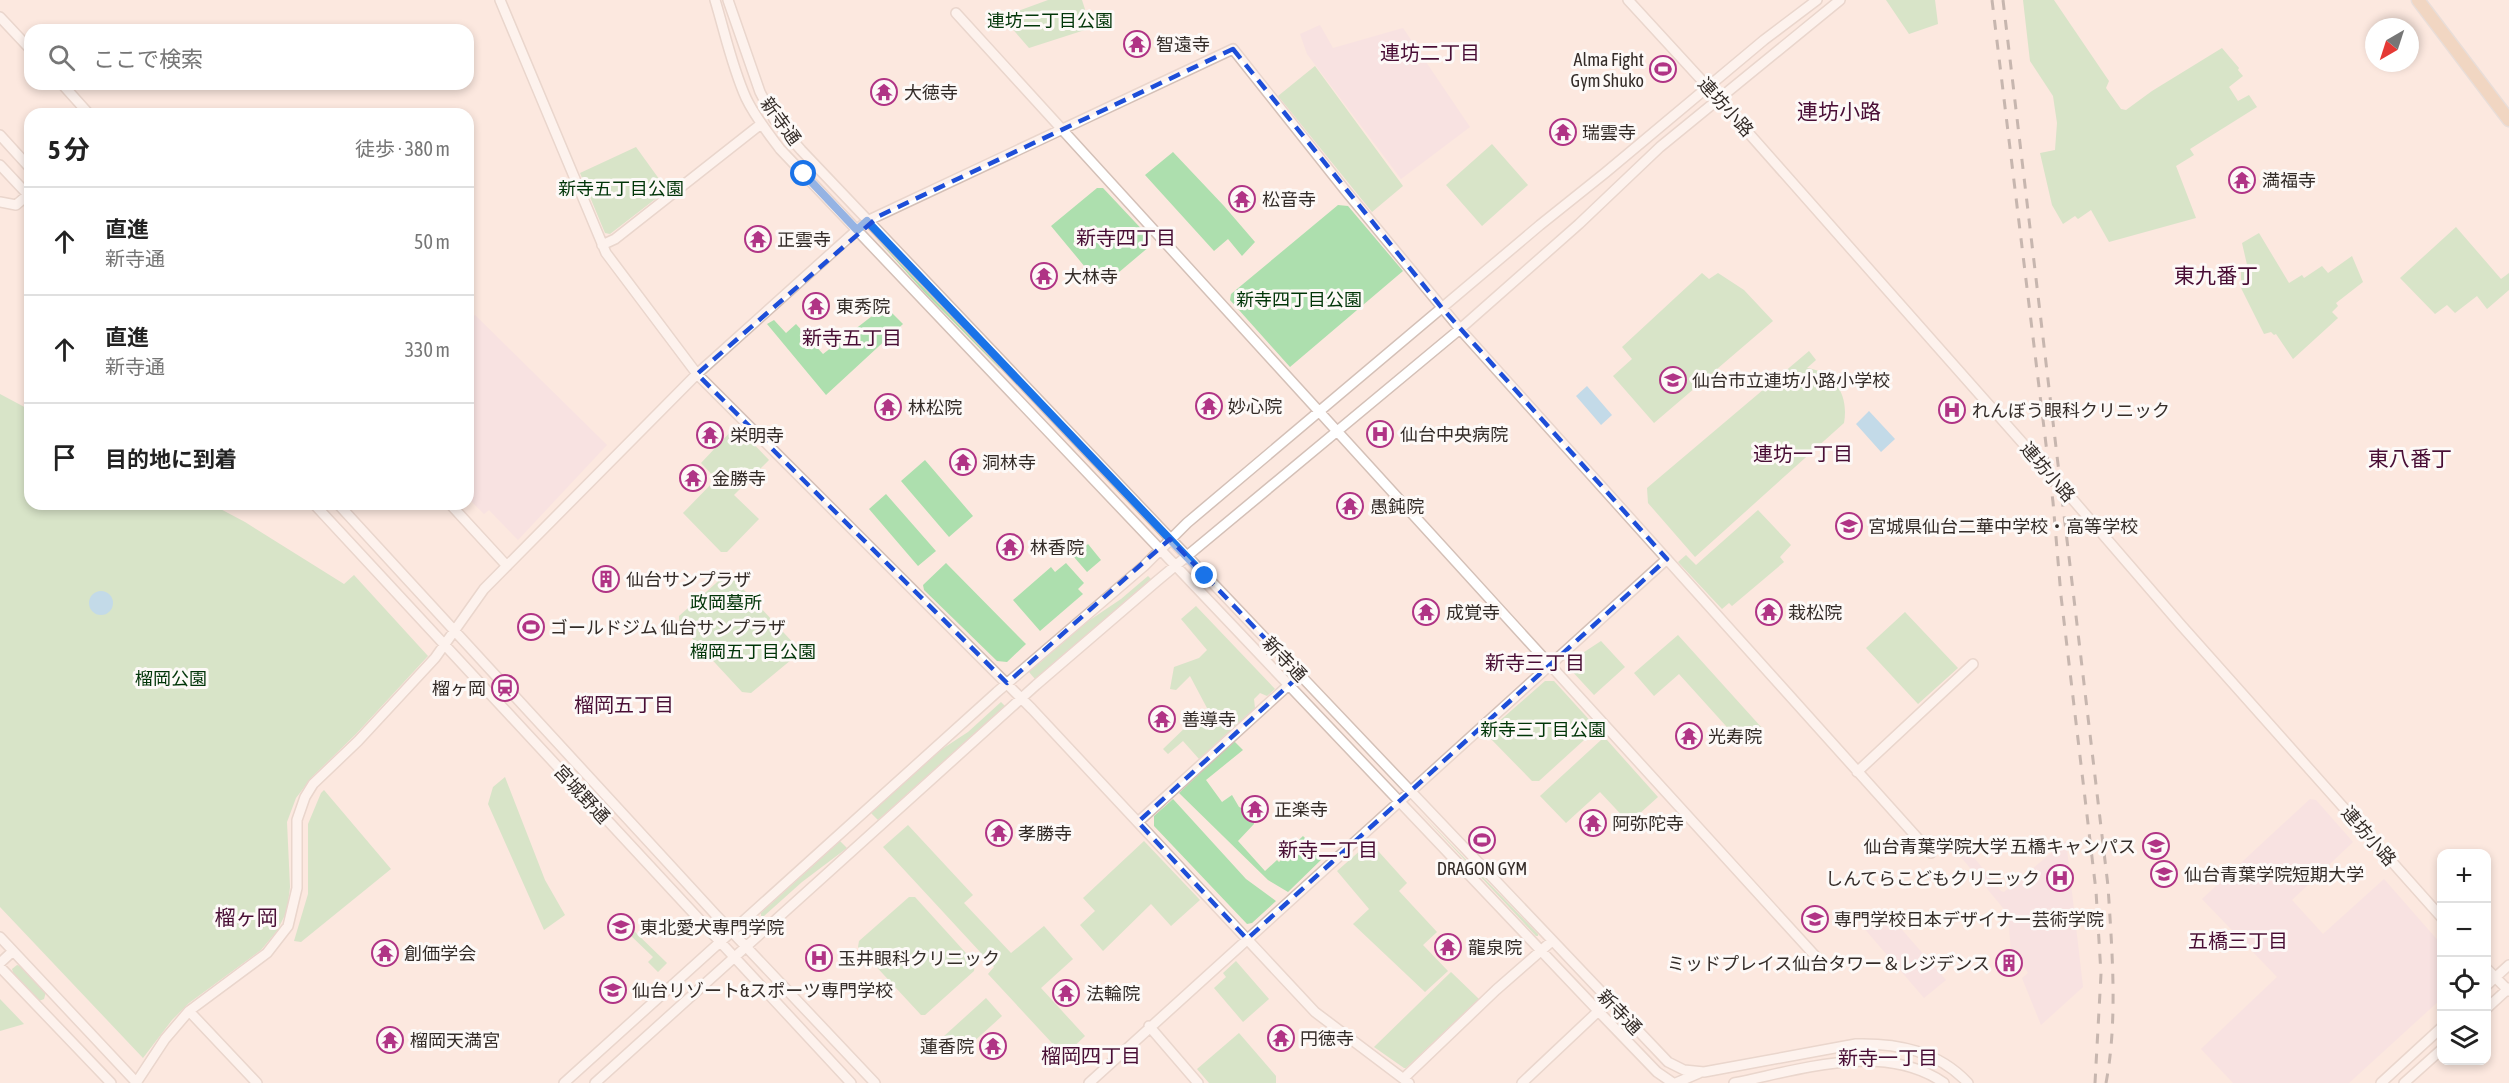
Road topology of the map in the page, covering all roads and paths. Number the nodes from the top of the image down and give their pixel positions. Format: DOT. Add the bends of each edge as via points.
graph roads {
  1 [pos="500,0"];
  2 [pos="715,0"];
  3 [pos="728,0"];
  4 [pos="1628,0"];
  5 [pos="1817,0"];
  6 [pos="1840,0"];
  7 [pos="2418,0"];
  8 [pos="956,13"];
  9 [pos="0,17"];
  10 [pos="24,43"];
  11 [pos="1707,86"];
  12 [pos="67,90"];
  13 [pos="1719,99"];
  14 [pos="84,108"];
  15 [pos="2509,120"];
  16 [pos="762,124"];
  17 [pos="1061,129"];
  18 [pos="0,135"];
  19 [pos="24,161"];
  20 [pos="0,165"];
  21 [pos="24,190"];
  22 [pos="24,199"];
  23 [pos="0,201"];
  24 [pos="867,221"];
  25 [pos="857,230"];
  26 [pos="602,245"];
  27 [pos="1442,308"];
  28 [pos="1460,329"];
  29 [pos="697,374"];
  30 [pos="1319,410"];
  31 [pos="1338,432"];
  32 [pos="320,510"];
  33 [pos="344,510"];
  34 [pos="456,510"];
  35 [pos="1170,539"];
  36 [pos="1160,549"];
  37 [pos="1187,557"];
  38 [pos="1667,559"];
  39 [pos="507,566"];
  40 [pos="1176,566"];
  41 [pos="454,630"];
  42 [pos="444,645"];
  43 [pos="1551,664"];
  44 [pos="1973,664"];
  45 [pos="1300,675"];
  46 [pos="1007,683"];
  47 [pos="1289,685"];
  48 [pos="1022,698"];
  49 [pos="1857,772"];
  50 [pos="1410,792"];
  51 [pos="1399,802"];
  52 [pos="1138,822"];
  53 [pos="1931,853"];
  54 [pos="2437,912"];
  55 [pos="731,931"];
  56 [pos="0,937"];
  57 [pos="1247,939"];
  58 [pos="719,941"];
  59 [pos="1552,941"];
  60 [pos="746,946"];
  61 [pos="1540,950"];
  62 [pos="13,951"];
  63 [pos="734,956"];
  64 [pos="1818,959"];
  65 [pos="0,963"];
  66 [pos="2509,965"];
  67 [pos="0,967"];
  68 [pos="2491,972"];
  69 [pos="2496,977"];
  70 [pos="2491,982"];
  71 [pos="2508,989"];
  72 [pos="1609,1001"];
  73 [pos="2491,1005"];
  74 [pos="189,1011"];
  75 [pos="1598,1011"];
  76 [pos="1149,1026"];
  77 [pos="2437,1032"];
  78 [pos="2437,1053"];
  79 [pos="1668,1062"];
  80 [pos="1651,1066"];
  81 [pos="1704,1072"];
  82 [pos="1406,1081"];
  83 [pos="111,1083"];
  84 [pos="137,1083"];
  85 [pos="257,1083"];
  86 [pos="564,1083"];
  87 [pos="595,1083"];
  88 [pos="851,1083"];
  89 [pos="875,1083"];
  90 [pos="1089,1083"];
  91 [pos="1198,1083"];
  92 [pos="1522,1083"];
  93 [pos="1655,1083"];
  94 [pos="1674,1083"];
  95 [pos="1734,1083"];
  96 [pos="1944,1083"];
  97 [pos="1968,1083"];
  98 [pos="2381,1083"];
  99 [pos="2404,1083"];
  1 -- 26 [label="street"];
  2 -- 16 [label="street, 新寺通" via="739,81"];
  3 -- 24 [label="street, 新寺通" via="753,75 774,119"];
  4 -- 11 [label="street, 連坊小路"];
  5 -- 11 [label="street"];
  6 -- 13 [label="street"];
  7 -- 15 [label="main road"];
  8 -- 17 [label="street"];
  9 -- 10 [label="street"];
  11 -- 13 [label="street, 連坊小路"];
  11 -- 27 [label="street"];
  12 -- 14 [label="street"];
  13 -- 28 [label="street" via="1660,147"];
  13 -- 54 [label="street, 連坊小路, bridge"];
  16 -- 25 [label="street, 新寺通"];
  16 -- 26 [label="street" via="615,239"];
  17 -- 24 [label="street"];
  17 -- 27 [label="street" via="1233,49"];
  17 -- 30 [label="street"];
  18 -- 19 [label="street"];
  20 -- 21 [label="street"];
  22 -- 23 [label="street" via="16,205"];
  24 -- 25 [label="street"];
  24 -- 35 [label="street, 新寺通"];
  25 -- 29 [label="street"];
  25 -- 36 [label="street, 新寺通"];
  26 -- 29 [label="street"];
  27 -- 28 [label="street"];
  27 -- 30 [label="street"];
  28 -- 31 [label="street"];
  28 -- 38 [label="street"];
  29 -- 39 [label="street"];
  29 -- 46 [label="street"];
  30 -- 31 [label="street"];
  30 -- 35 [label="street"];
  31 -- 37 [label="street"];
  31 -- 43 [label="street"];
  32 -- 42 [label="street, 宮城野通"];
  33 -- 41 [label="street, 宮城野通"];
  34 -- 39 [label="street"];
  35 -- 36 [label="street"];
  35 -- 37 [label="street, 新寺通"];
  36 -- 40 [label="street, 新寺通"];
  36 -- 46 [label="street"];
  37 -- 40 [label="street"];
  37 -- 45 [label="street, 新寺通"];
  38 -- 43 [label="street"];
  38 -- 49 [label="street"];
  39 -- 41 [label="street" via="484,589"];
  40 -- 47 [label="street, 新寺通"];
  40 -- 48 [label="street"];
  41 -- 42 [label="street"];
  41 -- 55 [label="street, 宮城野通"];
  42 -- 58 [label="street, 宮城野通"];
  42 -- 74 [label="street" via="305,797 296,830 294,909 279,940"];
  43 -- 50 [label="street"];
  43 -- 64 [label="street"];
  44 -- 49 [label="street"];
  45 -- 47 [label="street"];
  45 -- 50 [label="street, 新寺通"];
  46 -- 48 [label="street"];
  46 -- 55 [label="street"];
  47 -- 51 [label="street, 新寺通"];
  47 -- 52 [label="street"];
  48 -- 52 [label="street"];
  48 -- 60 [label="street"];
  49 -- 53 [label="street"];
  50 -- 51 [label="street"];
  50 -- 59 [label="street, 新寺通"];
  51 -- 57 [label="street"];
  51 -- 61 [label="street, 新寺通"];
  52 -- 57 [label="street"];
  55 -- 58 [label="street"];
  55 -- 60 [label="street, 宮城野通"];
  56 -- 62 [label="street"];
  57 -- 76 [label="street"];
  57 -- 82 [label="street" via="1327,1023"];
  58 -- 63 [label="street, 宮城野通"];
  58 -- 86 [label="street"];
  59 -- 61 [label="street"];
  59 -- 72 [label="street, 新寺通"];
  60 -- 63 [label="street"];
  60 -- 89 [label="street, 宮城野通"];
  61 -- 75 [label="street, 新寺通"];
  61 -- 82 [label="street"];
  62 -- 65 [label="street"];
  62 -- 84 [label="street"];
  63 -- 87 [label="street"];
  63 -- 88 [label="street, 宮城野通"];
  66 -- 69 [label="street"];
  67 -- 83 [label="street"];
  68 -- 69 [label="street"];
  69 -- 70 [label="street"];
  69 -- 71 [label="street"];
  71 -- 73 [label="street"];
  72 -- 75 [label="street"];
  72 -- 79 [label="street, 新寺通"];
  74 -- 84 [label="street" via="165,1039"];
  74 -- 85 [label="street"];
  75 -- 80 [label="street, 新寺通"];
  75 -- 92 [label="street"];
  76 -- 90 [label="street"];
  76 -- 91 [label="street"];
  77 -- 98 [label="street"];
  78 -- 99 [label="street"];
  79 -- 81 [label="street, 新寺通" via="1684,1070"];
  79 -- 94 [label="street"];
  80 -- 93 [label="street"];
  80 -- 94 [label="street, 新寺通"];
  81 -- 94 [label="street"];
  81 -- 97 [label="street, 新寺通" via="1880,1043 1941,1060"];
  95 -- 96 [label="street" via="1876,1060 1910,1066"];
}
